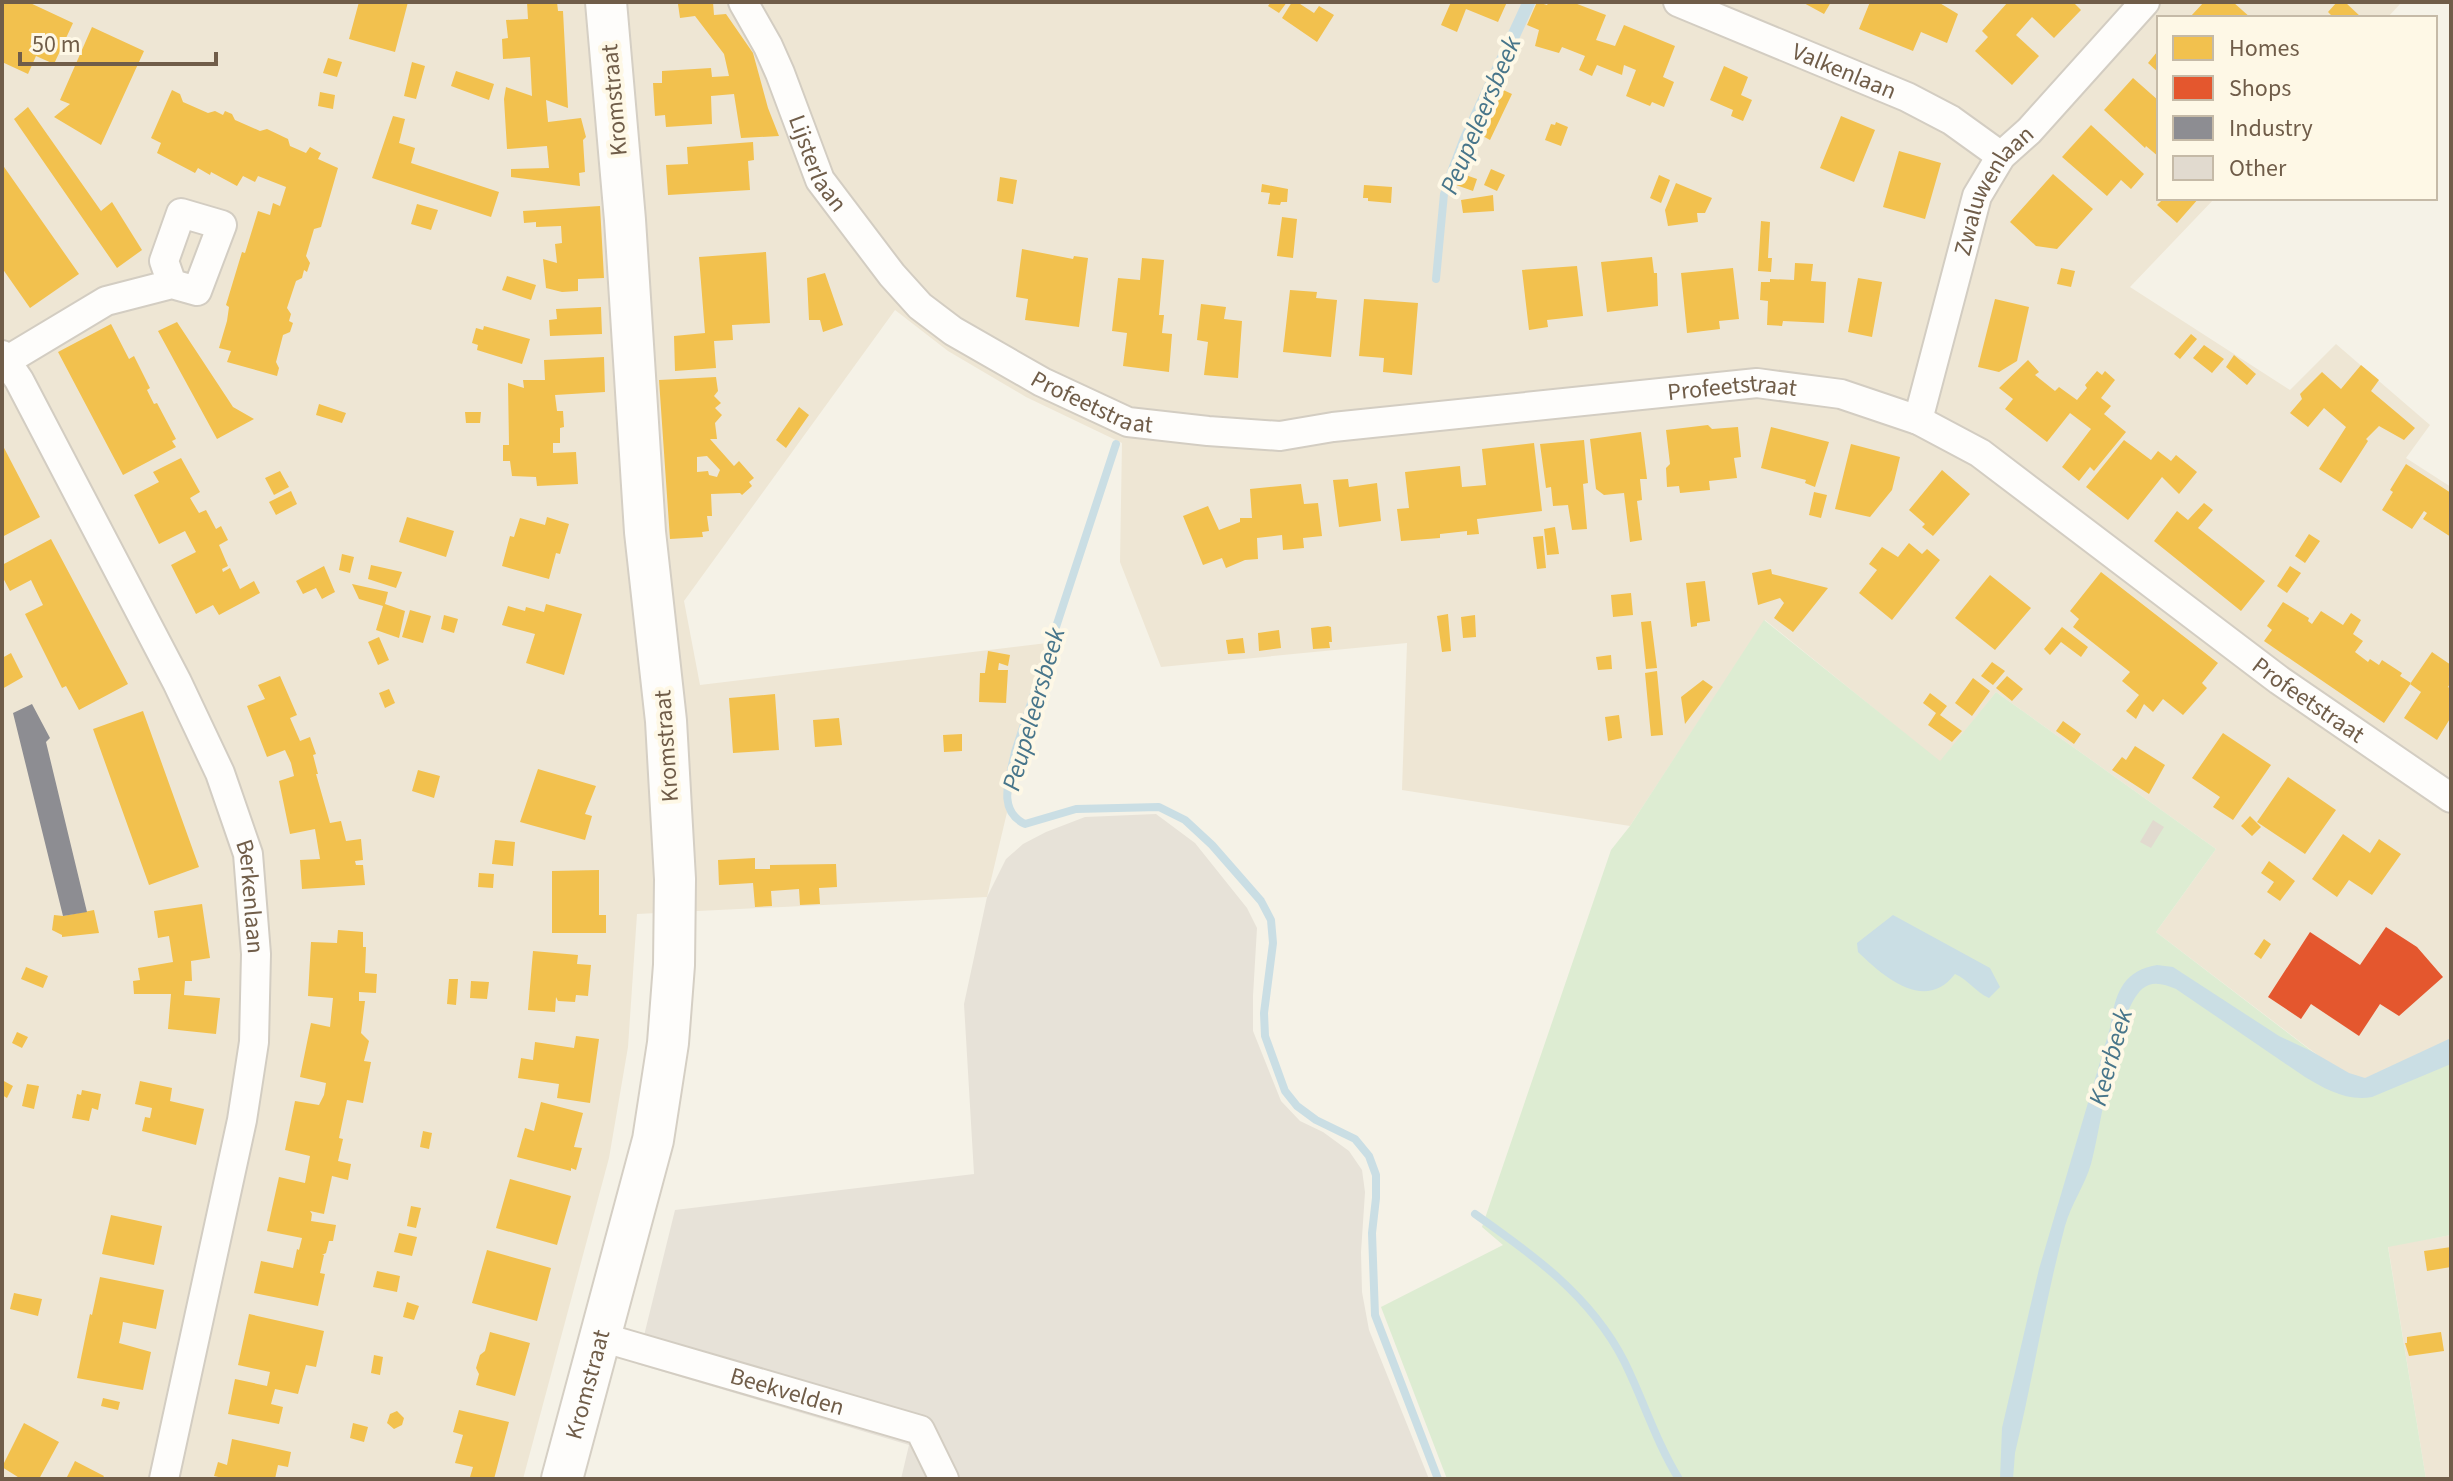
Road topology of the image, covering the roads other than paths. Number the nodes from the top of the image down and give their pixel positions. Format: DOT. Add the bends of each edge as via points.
graph roads {
  1 [pos="606,2"];
  2 [pos="743,2"];
  3 [pos="1678,2"];
  4 [pos="2145,2"];
  5 [pos="1734,12"];
  6 [pos="2001,156"];
  7 [pos="172,284"];
  8 [pos="920,306"];
  9 [pos="4,358"];
  10 [pos="1918,420"];
  11 [pos="2451,798"];
  12 [pos="601,1337"];
  13 [pos="164,1479"];
  14 [pos="562,1479"];
  15 [pos="944,1479"];
  1 -- 12 [label="main road, Kromstraat" via="675,879 668,1043 653,1140"];
  2 -- 8 [label="street, Lijsterlaan" via="774,59 820,180"];
  3 -- 5 [label="street, Valkenlaan"];
  4 -- 6 [label="street, Zwaluwenlaan"];
  5 -- 6 [label="street, Valkenlaan" via="1951,120"];
  6 -- 10 [label="street, Zwaluwenlaan" via="1977,196"];
  7 -- 9 [label="street, Berkenlaan" via="106,301"];
  8 -- 10 [label="street, Profeetstraat" via="1042,382 1128,422 1195,430 1280,436 1757,383 1841,394"];
  9 -- 13 [label="street, Berkenlaan" via="177,682 220,773 248,854 256,954 254,1042"];
  10 -- 11 [label="street, Profeetstraat" via="1980,453 2279,680"];
  12 -- 14 [label="main road, Kromstraat"];
  12 -- 15 [label="street, Beekvelden" via="920,1430"];
}
